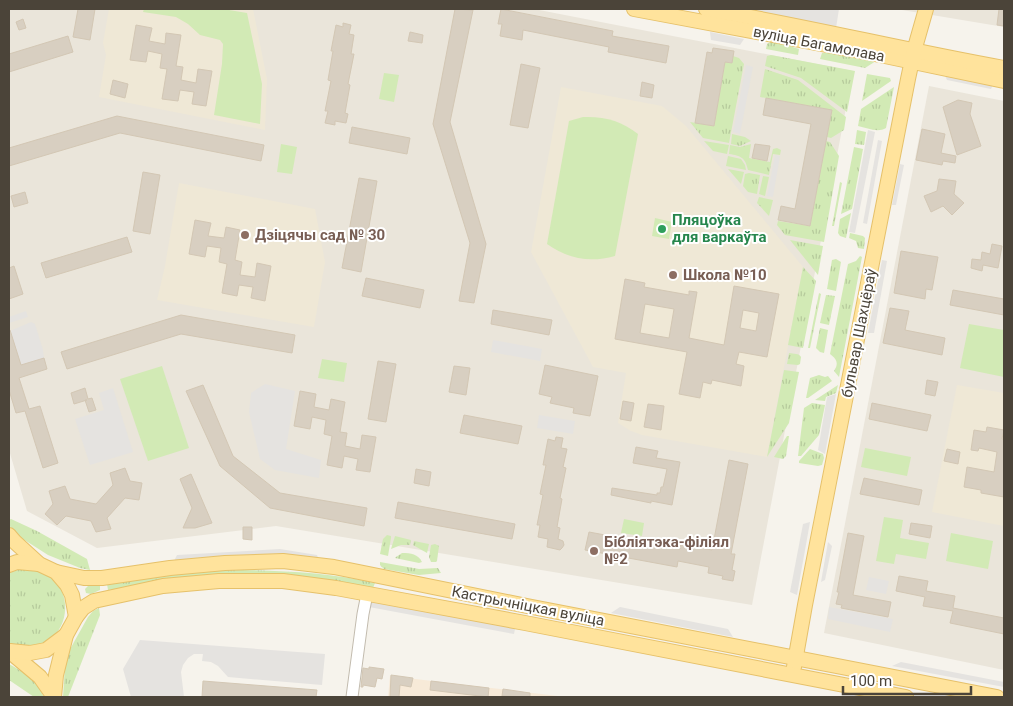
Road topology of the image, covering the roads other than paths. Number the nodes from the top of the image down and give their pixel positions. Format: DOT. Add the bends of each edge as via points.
graph roads {
  1 [pos="634,9"];
  2 [pos="706,9"];
  3 [pos="926,9"];
  4 [pos="913,56"];
  5 [pos="1004,68"];
  6 [pos="1004,80"];
  7 [pos="9,535"];
  8 [pos="39,564"];
  9 [pos="9,565"];
  10 [pos="56,572"];
  11 [pos="367,594"];
  12 [pos="76,617"];
  13 [pos="66,635"];
  14 [pos="9,651"];
  15 [pos="796,658"];
  16 [pos="793,675"];
  17 [pos="54,697"];
  18 [pos="352,697"];
  19 [pos="906,697"];
  20 [pos="997,697"];
  1 -- 4 [label="main road, вуліца Багамолава" via="880,55"];
  2 -- 4 [label="main road, вуліца Багамолава" via="832,33"];
  3 -- 4 [label="main road, бульвар Шахцёраў"];
  4 -- 5 [label="main road, вуліца Багамолава"];
  4 -- 6 [label="main road, вуліца Багамолава"];
  4 -- 15 [label="main road, бульвар Шахцёраў"];
  7 -- 8 [label="main road"];
  8 -- 9 [label="main road" via="17,562"];
  8 -- 10 [label="main road, Кастрычніцкая вуліца"];
  10 -- 12 [label="main road" via="72,595"];
  10 -- 15 [label="main road, Кастрычніцкая вуліца" via="102,578 170,568 283,561 334,567"];
  11 -- 12 [label="main road, Кастрычніцкая вуліца" via="283,581 220,581 162,586 94,601"];
  11 -- 16 [label="main road, Кастрычніцкая вуліца"];
  11 -- 18 [label="street"];
  12 -- 13 [label="main road, Кастрычніцкая вуліца"];
  13 -- 14 [label="main road" via="46,650"];
  13 -- 17 [label="main road"];
  14 -- 17 [label="main road" via="40,677"];
  15 -- 16 [label="main road, бульвар Шахцёраў"];
  15 -- 20 [label="main road, Кастрычніцкая вуліца"];
  16 -- 19 [label="main road, Кастрычніцкая вуліца"];
}
